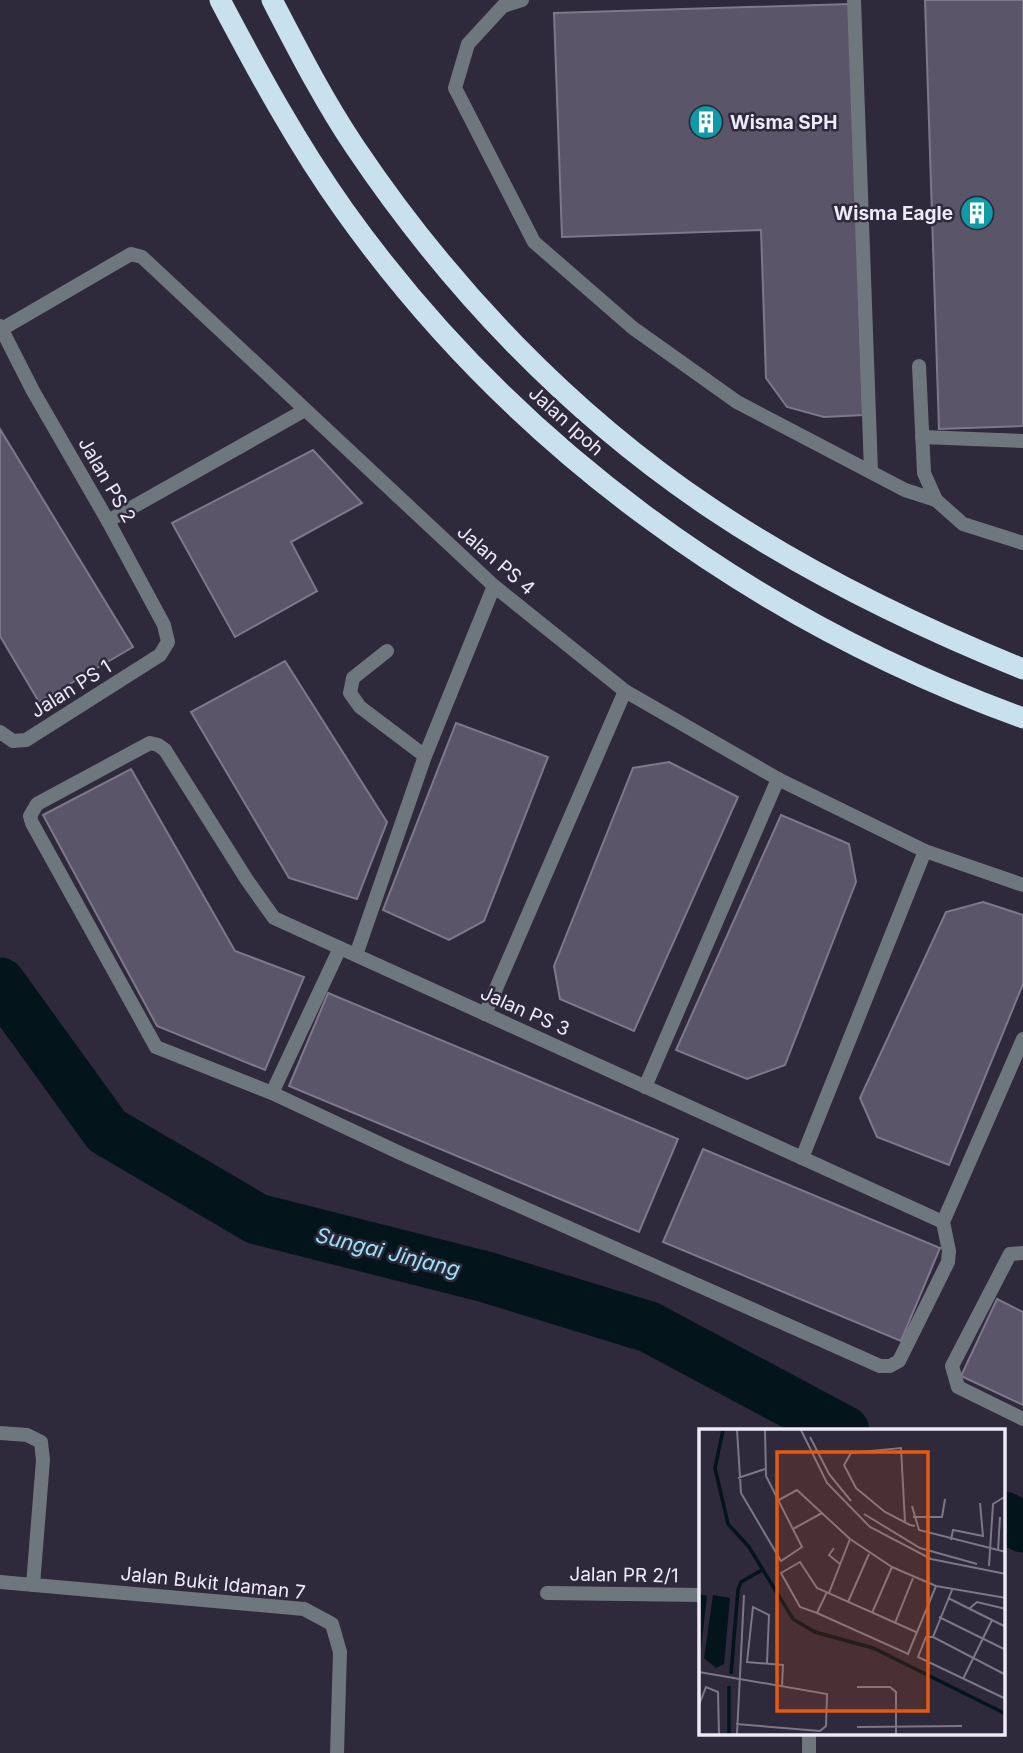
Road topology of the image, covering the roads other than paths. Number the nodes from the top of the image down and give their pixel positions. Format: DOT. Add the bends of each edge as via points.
graph roads {
  1 [pos="220,0"];
  2 [pos="272,0"];
  3 [pos="522,0"];
  4 [pos="854,0"];
  5 [pos="1,327"];
  6 [pos="919,366"];
  7 [pos="305,410"];
  8 [pos="922,437"];
  9 [pos="1023,441"];
  10 [pos="871,471"];
  11 [pos="936,499"];
  12 [pos="108,521"];
  13 [pos="1023,543"];
  14 [pos="494,586"];
  15 [pos="387,651"];
  16 [pos="160,654"];
  17 [pos="1023,669"];
  18 [pos="625,691"];
  19 [pos="1023,718"];
  20 [pos="0,733"];
  21 [pos="425,756"];
  22 [pos="778,779"];
  23 [pos="925,851"];
  24 [pos="1023,886"];
  25 [pos="340,948"];
  26 [pos="356,955"];
  27 [pos="485,1014"];
  28 [pos="1023,1039"];
  29 [pos="645,1087"];
  30 [pos="272,1093"];
  31 [pos="802,1158"];
  32 [pos="943,1222"];
  33 [pos="1023,1253"];
  34 [pos="1023,1419"];
  35 [pos="0,1433"];
  36 [pos="0,1582"];
  37 [pos="33,1585"];
  38 [pos="547,1593"];
  39 [pos="699,1595"];
  40 [pos="337,1753"];
  1 -- 19 [label="highway, Jalan Ipoh" via="265,85 343,209 409,293 516,408 631,507 726,572 860,648"];
  2 -- 17 [label="highway, Jalan Ipoh" via="355,147 414,227 478,305 618,440 708,506 791,558 879,606"];
  3 -- 10 [label="street" via="503,6 468,44 455,88 534,242 633,327 737,402"];
  4 -- 10 [label="street"];
  5 -- 7 [label="street, Jalan PS 4" via="131,254 138,255"];
  5 -- 12 [label="street, Jalan PS 2"];
  6 -- 8 [label="street"];
  7 -- 12 [label="street"];
  7 -- 14 [label="street, Jalan PS 4"];
  8 -- 9 [label="street"];
  8 -- 11 [label="street" via="924,473"];
  10 -- 11 [label="street" via="905,490"];
  11 -- 13 [label="street" via="963,524"];
  12 -- 16 [label="street, Jalan PS 2" via="164,625 169,642"];
  14 -- 18 [label="street, Jalan PS 4"];
  14 -- 21 [label="street"];
  15 -- 21 [label="street" via="353,678 350,693 360,707"];
  16 -- 20 [label="street, Jalan PS 1" via="26,740 13,741"];
  18 -- 22 [label="street, Jalan PS 4"];
  18 -- 27 [label="street"];
  21 -- 26 [label="street"];
  22 -- 23 [label="street, Jalan PS 4"];
  22 -- 29 [label="street"];
  23 -- 24 [label="street, Jalan PS 4"];
  23 -- 31 [label="street"];
  25 -- 26 [label="street, Jalan PS 3"];
  25 -- 30 [label="street"];
  25 -- 30 [label="street, Jalan PS 3" via="274,918 158,745 150,743 37,804 30,816 156,1047"];
  26 -- 27 [label="street, Jalan PS 3"];
  27 -- 29 [label="street, Jalan PS 3"];
  28 -- 32 [label="street"];
  29 -- 31 [label="street, Jalan PS 3"];
  30 -- 32 [label="street" via="880,1366 899,1361 948,1262"];
  31 -- 32 [label="street, Jalan PS 3"];
  33 -- 34 [label="street" via="1010,1254 952,1366 958,1387"];
  35 -- 37 [label="street" via="41,1442"];
  36 -- 37 [label="street, Jalan Bukit Idaman 7"];
  37 -- 40 [label="street, Jalan Bukit Idaman 7" via="304,1609 319,1616 332,1624 340,1652"];
  38 -- 39 [label="street, Jalan PR 2/1"];
}
